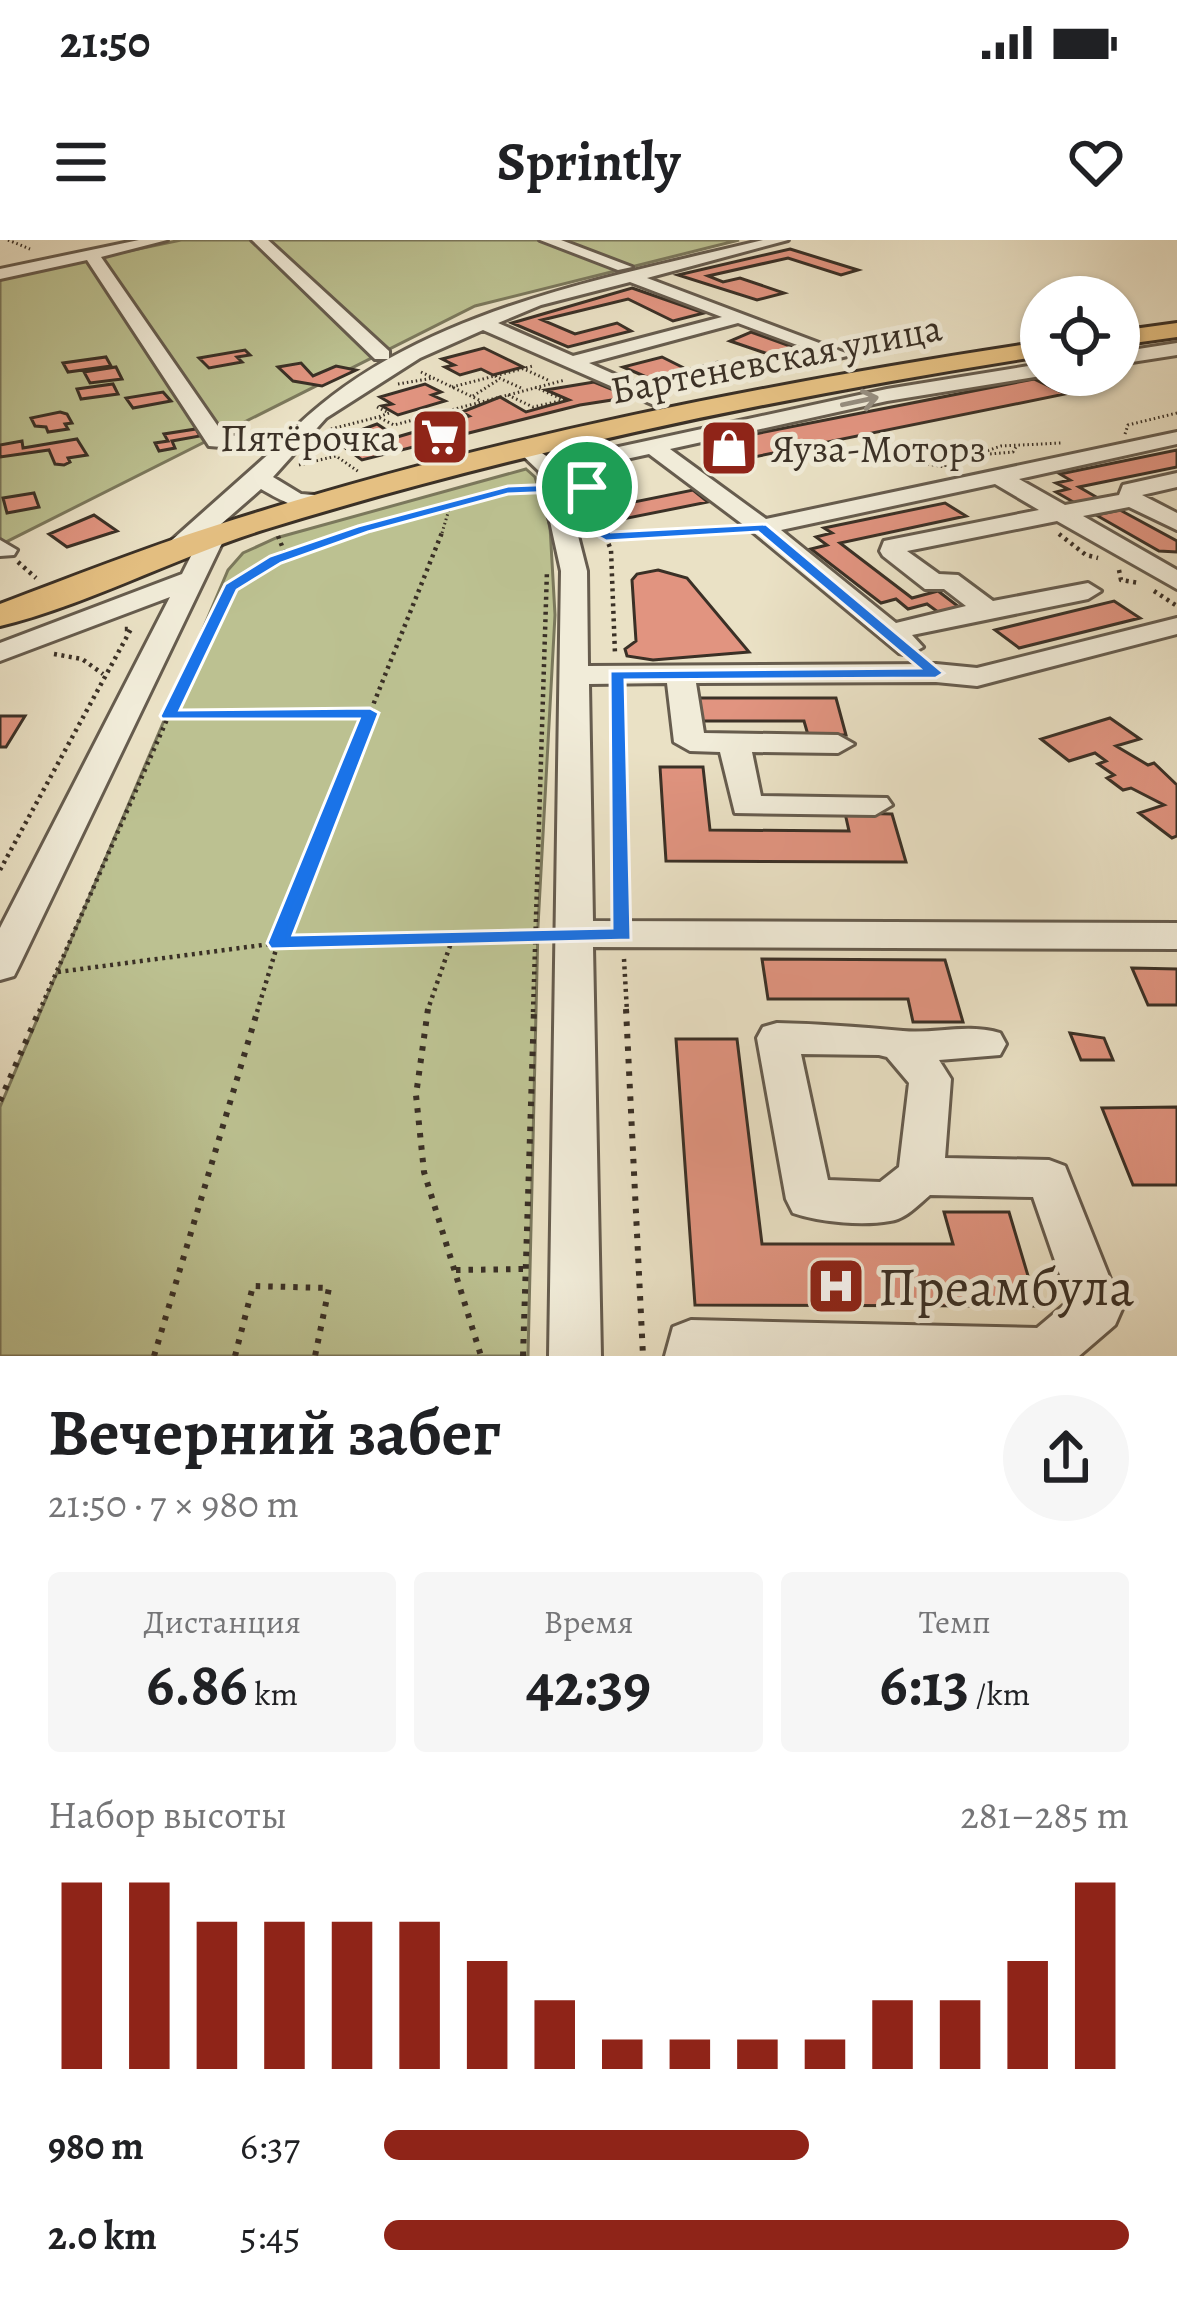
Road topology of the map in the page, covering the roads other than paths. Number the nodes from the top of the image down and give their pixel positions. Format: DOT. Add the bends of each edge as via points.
graph roads {
  1 [pos="160,240"];
  2 [pos="259,240"];
  3 [pos="547,240"];
  4 [pos="781,240"];
  5 [pos="12,246"];
  6 [pos="97,247"];
  7 [pos="625,270"];
  8 [pos="0,274"];
  9 [pos="561,281"];
  10 [pos="740,317"];
  11 [pos="480,322"];
  12 [pos="1177,330"];
  13 [pos="1140,335"];
  14 [pos="1177,349"];
  15 [pos="1020,352"];
  16 [pos="842,355"];
  17 [pos="1140,355"];
  18 [pos="382,356"];
  19 [pos="584,368"];
  20 [pos="1020,373"];
  21 [pos="654,399"];
  22 [pos="1177,438"];
  23 [pos="688,439"];
  24 [pos="652,446"];
  25 [pos="295,451"];
  26 [pos="719,461"];
  27 [pos="543,477"];
  28 [pos="1000,477"];
  29 [pos="259,479"];
  30 [pos="1177,480"];
  31 [pos="1132,500"];
  32 [pos="328,503"];
  33 [pos="1064,514"];
  34 [pos="1177,524"];
  35 [pos="761,527"];
  36 [pos="182,566"];
  37 [pos="1177,581"];
  38 [pos="57,588"];
  39 [pos="1088,591"];
  40 [pos="987,609"];
  41 [pos="0,616"];
  42 [pos="146,616"];
  43 [pos="1176,617"];
  44 [pos="892,632"];
  45 [pos="0,653"];
  46 [pos="936,673"];
  47 [pos="574,675"];
  48 [pos="680,675"];
  49 [pos="734,742"];
  50 [pos="838,744"];
  51 [pos="875,806"];
  52 [pos="555,935"];
  53 [pos="1177,936"];
  54 [pos="0,966"];
  55 [pos="986,1044"];
  56 [pos="901,1046"];
  57 [pos="921,1175"];
  58 [pos="575,1356"];
  59 [pos="691,1356"];
  1 -- 6 [label="street"];
  2 -- 18 [label="street"];
  3 -- 7 [label="street"];
  4 -- 7 [label="street"];
  5 -- 6 [label="street" via="27,254"];
  6 -- 8 [label="street"];
  6 -- 25 [label="street" via="217,441"];
  7 -- 9 [label="street"];
  7 -- 10 [label="street"];
  7 -- 11 [label="street"];
  10 -- 16 [label="street"];
  10 -- 19 [label="street"];
  11 -- 19 [label="street"];
  11 -- 25 [label="street" via="351,389"];
  12 -- 13 [label="main road"];
  14 -- 17 [label="street"];
  15 -- 27 [label="main road, Бартеневская улица" via="865,378"];
  19 -- 21 [label="street"];
  23 -- 20 [label="street, one-way"];
  22 -- 28 [label="street"];
  23 -- 24 [label="street"];
  23 -- 26 [label="street"];
  24 -- 27 [label="street"];
  24 -- 35 [label="street"];
  25 -- 29 [label="street"];
  27 -- 32 [label="main road, Бартеневская улица"];
  27 -- 47 [label="street" via="574,571"];
  28 -- 33 [label="street"];
  28 -- 35 [label="street"];
  29 -- 32 [label="street" via="296,500"];
  29 -- 36 [label="street"];
  30 -- 31 [label="street" via="1131,490"];
  31 -- 33 [label="street"];
  31 -- 34 [label="street"];
  32 -- 36 [label="main road, Бартеневская улица" via="212,538"];
  33 -- 37 [label="street"];
  33 -- 40 [label="street" via="893,546 934,583 949,580"];
  35 -- 44 [label="street"];
  36 -- 38 [label="main road, Бартеневская улица"];
  36 -- 42 [label="street"];
  36 -- 42 [label="street"];
  38 -- 41 [label="main road, Бартеневская улица"];
  38 -- 42 [label="street" via="142,584"];
  39 -- 40 [label="street"];
  40 -- 44 [label="street"];
  42 -- 45 [label="street"];
  42 -- 54 [label="street"];
  43 -- 46 [label="street" via="977,677"];
  44 -- 46 [label="street"];
  46 -- 48 [label="street"];
  47 -- 48 [label="street"];
  47 -- 52 [label="street"];
  48 -- 49 [label="street" via="690,742"];
  49 -- 50 [label="street"];
  49 -- 51 [label="street" via="747,806"];
  52 -- 53 [label="street"];
  52 -- 58 [label="street"];
  55 -- 56 [label="street"];
  56 -- 57 [label="street" via="931,1079"];
  56 -- 57 [label="street" via="777,1037 809,1199 889,1202"];
  57 -- 59 [label="street" via="1049,1179 1097,1310 1046,1352 691,1344"];
}
